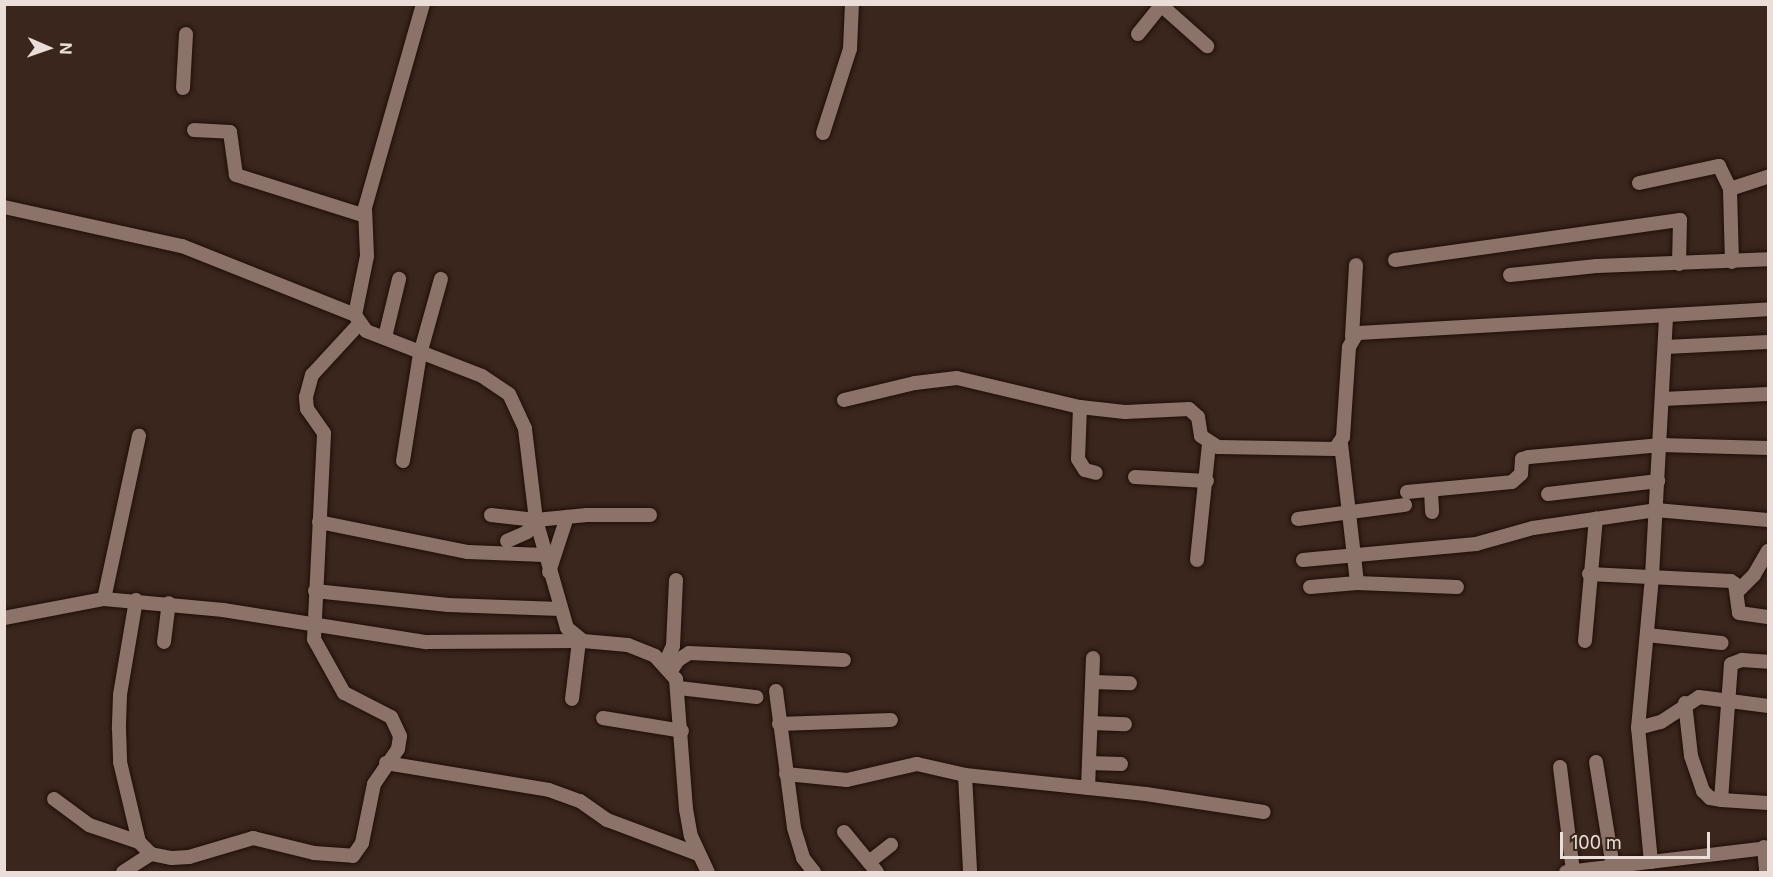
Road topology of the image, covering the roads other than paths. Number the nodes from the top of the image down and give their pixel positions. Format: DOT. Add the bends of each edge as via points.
graph roads {
  1 [pos="423,4"];
  2 [pos="852,4"];
  3 [pos="1162,5"];
  4 [pos="186,34"];
  5 [pos="1138,34"];
  6 [pos="1207,46"];
  7 [pos="183,88"];
  8 [pos="194,130"];
  9 [pos="823,134"];
  10 [pos="1768,177"];
  11 [pos="1640,183"];
  12 [pos="1730,189"];
  13 [pos="4,207"];
  14 [pos="365,216"];
  15 [pos="1768,259"];
  16 [pos="1395,260"];
  17 [pos="1732,262"];
  18 [pos="1679,264"];
  19 [pos="1356,265"];
  20 [pos="1510,275"];
  21 [pos="399,279"];
  22 [pos="441,279"];
  23 [pos="1768,309"];
  24 [pos="1666,316"];
  25 [pos="357,319"];
  26 [pos="385,337"];
  27 [pos="1352,337"];
  28 [pos="1768,342"];
  29 [pos="1665,347"];
  30 [pos="420,354"];
  31 [pos="1768,394"];
  32 [pos="1664,399"];
  33 [pos="844,400"];
  34 [pos="1080,407"];
  35 [pos="139,436"];
  36 [pos="1209,444"];
  37 [pos="1341,444"];
  38 [pos="1660,445"];
  39 [pos="1768,448"];
  40 [pos="403,461"];
  41 [pos="1096,473"];
  42 [pos="1135,477"];
  43 [pos="1207,481"];
  44 [pos="1658,481"];
  45 [pos="1431,490"];
  46 [pos="1548,494"];
  47 [pos="1656,510"];
  48 [pos="1349,512"];
  49 [pos="1432,512"];
  50 [pos="491,515"];
  51 [pos="650,515"];
  52 [pos="567,517"];
  53 [pos="1596,518"];
  54 [pos="1298,519"];
  55 [pos="536,520"];
  56 [pos="1768,520"];
  57 [pos="319,522"];
  58 [pos="507,541"];
  59 [pos="1768,551"];
  60 [pos="544,555"];
  61 [pos="1354,555"];
  62 [pos="1197,560"];
  63 [pos="1303,560"];
  64 [pos="549,572"];
  65 [pos="1589,574"];
  66 [pos="1652,576"];
  67 [pos="676,580"];
  68 [pos="1357,583"];
  69 [pos="1310,587"];
  70 [pos="1458,587"];
  71 [pos="315,591"];
  72 [pos="1737,592"];
  73 [pos="104,599"];
  74 [pos="136,600"];
  75 [pos="169,603"];
  76 [pos="560,609"];
  77 [pos="1768,617"];
  78 [pos="4,618"];
  79 [pos="313,627"];
  80 [pos="1647,634"];
  81 [pos="581,641"];
  82 [pos="1586,641"];
  83 [pos="164,642"];
  84 [pos="1722,643"];
  85 [pos="1094,658"];
  86 [pos="844,660"];
  87 [pos="1768,662"];
  88 [pos="668,667"];
  89 [pos="1093,682"];
  90 [pos="1130,683"];
  91 [pos="679,688"];
  92 [pos="776,691"];
  93 [pos="756,697"];
  94 [pos="572,699"];
  95 [pos="1729,700"];
  96 [pos="1685,703"];
  97 [pos="1768,706"];
  98 [pos="603,718"];
  99 [pos="891,720"];
  100 [pos="1091,723"];
  101 [pos="779,724"];
  102 [pos="1125,724"];
  103 [pos="1638,728"];
  104 [pos="682,731"];
  105 [pos="1089,762"];
  106 [pos="1596,762"];
  107 [pos="386,763"];
  108 [pos="1121,764"];
  109 [pos="1560,767"];
  110 [pos="786,774"];
  111 [pos="965,776"];
  112 [pos="1088,788"];
  113 [pos="54,799"];
  114 [pos="1721,800"];
  115 [pos="1768,803"];
  116 [pos="1264,812"];
  117 [pos="844,832"];
  118 [pos="139,842"];
  119 [pos="891,845"];
  120 [pos="1766,847"];
  121 [pos="151,854"];
  122 [pos="698,855"];
  123 [pos="1651,862"];
  124 [pos="873,867"];
  125 [pos="1613,867"];
  126 [pos="1569,872"];
  127 [pos="123,873"];
  128 [pos="708,873"];
  129 [pos="814,873"];
  130 [pos="970,873"];
  131 [pos="1766,873"];
  1 -- 14 [label="street"];
  2 -- 9 [label="street" via="850,49"];
  3 -- 5 [label="street"];
  3 -- 6 [label="street"];
  4 -- 7 [label="street"];
  8 -- 14 [label="street" via="230,132 236,175"];
  10 -- 12 [label="street"];
  11 -- 12 [label="street" via="1719,166"];
  12 -- 17 [label="street"];
  13 -- 25 [label="street" via="182,246"];
  14 -- 25 [label="street" via="367,256"];
  15 -- 17 [label="street"];
  16 -- 18 [label="street" via="1680,220"];
  17 -- 18 [label="street"];
  18 -- 20 [label="street" via="1597,266"];
  19 -- 27 [label="street"];
  21 -- 26 [label="street"];
  22 -- 30 [label="street"];
  23 -- 24 [label="street"];
  24 -- 27 [label="street" via="1364,331"];
  24 -- 29 [label="street"];
  25 -- 26 [label="street" via="366,331"];
  25 -- 57 [label="street" via="312,375 308,386 307,409 324,433"];
  26 -- 30 [label="street"];
  27 -- 37 [label="street"];
  28 -- 29 [label="street"];
  29 -- 32 [label="street"];
  30 -- 40 [label="street"];
  30 -- 55 [label="street" via="482,376 509,394 525,429"];
  31 -- 32 [label="street"];
  32 -- 38 [label="street"];
  33 -- 34 [label="street" via="915,383 957,378"];
  34 -- 36 [label="street" via="1125,412 1189,409 1194,411 1201,436"];
  34 -- 41 [label="street" via="1078,459 1084,470"];
  35 -- 73 [label="street"];
  36 -- 37 [label="street" via="1335,449"];
  36 -- 43 [label="street"];
  37 -- 48 [label="street"];
  38 -- 39 [label="street"];
  38 -- 44 [label="street"];
  38 -- 45 [label="street" via="1529,457 1522,459 1521,474 1512,482"];
  42 -- 43 [label="street"];
  43 -- 62 [label="street"];
  44 -- 46 [label="street"];
  44 -- 47 [label="street"];
  45 -- 48 [label="street"];
  45 -- 49 [label="street"];
  47 -- 53 [label="street"];
  47 -- 56 [label="street"];
  47 -- 66 [label="street"];
  48 -- 54 [label="street"];
  48 -- 61 [label="street"];
  50 -- 55 [label="street"];
  51 -- 52 [label="street"];
  52 -- 55 [label="street"];
  52 -- 64 [label="street"];
  53 -- 61 [label="street" via="1533,528 1476,544"];
  53 -- 65 [label="street"];
  55 -- 58 [label="street" via="527,532"];
  55 -- 60 [label="street"];
  57 -- 60 [label="street" via="468,552"];
  57 -- 71 [label="street"];
  59 -- 72 [label="street" via="1754,575"];
  60 -- 64 [label="street"];
  61 -- 63 [label="street"];
  61 -- 68 [label="street"];
  64 -- 76 [label="street"];
  65 -- 66 [label="street"];
  65 -- 82 [label="street"];
  66 -- 72 [label="street" via="1731,581"];
  66 -- 80 [label="street"];
  67 -- 88 [label="street" via="673,646"];
  68 -- 69 [label="street"];
  68 -- 70 [label="street"];
  71 -- 76 [label="street" via="448,605"];
  71 -- 79 [label="street"];
  72 -- 77 [label="street" via="1739,614"];
  73 -- 74 [label="street"];
  73 -- 78 [label="street"];
  74 -- 75 [label="street"];
  74 -- 118 [label="street" via="120,695 119,729 120,762"];
  75 -- 79 [label="street"];
  75 -- 83 [label="street"];
  76 -- 81 [label="street" via="567,628"];
  79 -- 81 [label="street" via="460,645"];
  79 -- 107 [label="street" via="317,649 344,693 391,717 399,726 398,749"];
  80 -- 84 [label="street"];
  80 -- 103 [label="street"];
  81 -- 88 [label="street" via="628,645"];
  81 -- 94 [label="street"];
  85 -- 89 [label="street"];
  86 -- 88 [label="street" via="689,652"];
  87 -- 95 [label="street" via="1742,660 1731,664"];
  88 -- 91 [label="street"];
  89 -- 90 [label="street"];
  89 -- 100 [label="street"];
  91 -- 93 [label="street"];
  91 -- 104 [label="street"];
  92 -- 101 [label="street"];
  95 -- 96 [label="street" via="1699,697"];
  95 -- 97 [label="street"];
  95 -- 114 [label="street"];
  96 -- 103 [label="street" via="1661,722"];
  96 -- 114 [label="street" via="1696,773 1703,791 1710,798"];
  98 -- 104 [label="street"];
  99 -- 101 [label="street"];
  100 -- 102 [label="street"];
  100 -- 105 [label="street"];
  101 -- 110 [label="street"];
  103 -- 123 [label="street"];
  104 -- 122 [label="street" via="686,809"];
  105 -- 108 [label="street"];
  105 -- 112 [label="street"];
  106 -- 125 [label="street"];
  107 -- 121 [label="street" via="374,784 362,843 353,856 314,853 253,838 189,857"];
  107 -- 122 [label="street" via="549,790 580,801 607,820"];
  109 -- 126 [label="street"];
  110 -- 111 [label="street" via="848,780 917,764"];
  110 -- 129 [label="street" via="797,842"];
  111 -- 112 [label="street"];
  111 -- 130 [label="street"];
  112 -- 116 [label="street"];
  113 -- 118 [label="street" via="89,825"];
  114 -- 115 [label="street"];
  117 -- 124 [label="street"];
  118 -- 121 [label="street"];
  119 -- 124 [label="street"];
  120 -- 123 [label="street"];
  120 -- 131 [label="street"];
  121 -- 127 [label="street"];
  122 -- 128 [label="street"];
  123 -- 125 [label="street"];
  125 -- 126 [label="street"];
}
